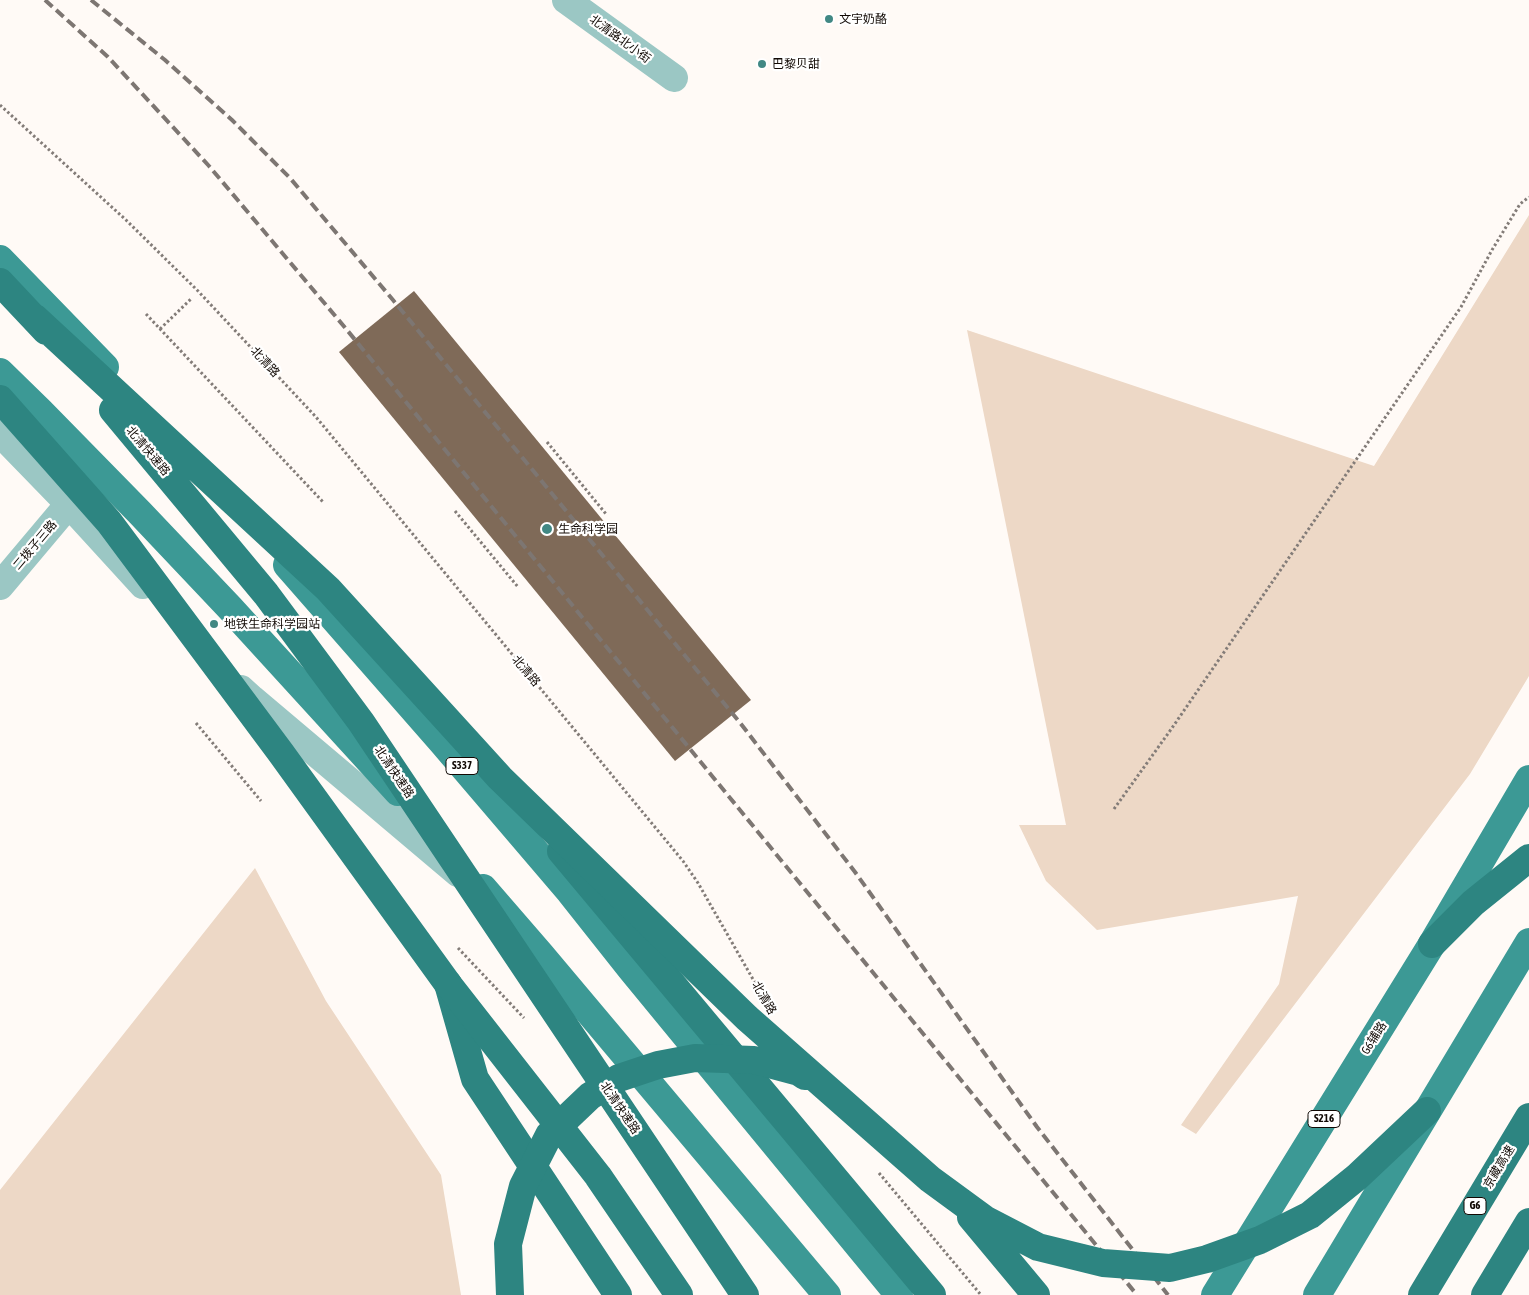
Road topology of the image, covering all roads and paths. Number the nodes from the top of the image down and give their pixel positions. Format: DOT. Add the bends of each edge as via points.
graph roads {
  1 [pos="566,0"];
  2 [pos="674,78"];
  3 [pos="0,105"];
  4 [pos="1529,197"];
  5 [pos="1529,202"];
  6 [pos="1520,204"];
  7 [pos="0,259"];
  8 [pos="0,282"];
  9 [pos="192,298"];
  10 [pos="146,314"];
  11 [pos="35,318"];
  12 [pos="160,329"];
  13 [pos="0,372"];
  14 [pos="0,399"];
  15 [pos="0,433"];
  16 [pos="547,442"];
  17 [pos="324,503"];
  18 [pos="69,504"];
  19 [pos="455,512"];
  20 [pos="606,514"];
  21 [pos="0,586"];
  22 [pos="518,587"];
  23 [pos="196,723"];
  24 [pos="500,778"];
  25 [pos="1529,779"];
  26 [pos="261,801"];
  27 [pos="1114,809"];
  28 [pos="1529,858"];
  29 [pos="1529,942"];
  30 [pos="1432,944"];
  31 [pos="541,955"];
  32 [pos="448,984"];
  33 [pos="762,995"];
  34 [pos="1427,1111"];
  35 [pos="1529,1117"];
  36 [pos="873,1167"];
  37 [pos="1529,1222"];
  38 [pos="510,1295"];
  39 [pos="618,1295"];
  40 [pos="679,1295"];
  41 [pos="745,1295"];
  42 [pos="827,1295"];
  43 [pos="900,1295"];
  44 [pos="932,1295"];
  45 [pos="981,1295"];
  46 [pos="1036,1295"];
  47 [pos="1216,1295"];
  48 [pos="1317,1295"];
  49 [pos="1422,1295"];
  50 [pos="1485,1295"];
  1 -- 2 [label="street, 北清路北小街"];
  3 -- 33 [label="path, 北清路" via="198,291 316,417 683,861"];
  4 -- 6 [label="path"];
  5 -- 6 [label="path"];
  6 -- 27 [label="path" via="1461,307"];
  7 -- 43 [label="main road, S337" via="244,517 448,750 570,892"];
  8 -- 11 [label="highway, 北清快速路, bridge"];
  9 -- 12 [label="path"];
  10 -- 12 [label="path"];
  11 -- 24 [label="highway, bridge" via="328,589"];
  11 -- 41 [label="highway, 北清快速路, bridge" via="266,594 360,722"];
  12 -- 17 [label="path"];
  13 -- 31 [label="main road" via="230,608"];
  14 -- 32 [label="highway, bridge" via="109,522"];
  15 -- 18 [label="street"];
  16 -- 20 [label="path"];
  18 -- 21 [label="street, 二拨子三路"];
  18 -- 31 [label="street" via="252,700 471,885"];
  19 -- 22 [label="path"];
  23 -- 26 [label="path"];
  24 -- 34 [label="highway, bridge" via="747,1018 930,1179 986,1220 1038,1247 1103,1263 1170,1268 1260,1240 1310,1215 1357,1177"];
  24 -- 44 [label="highway, bridge"];
  25 -- 30 [label="main road, G6辅路 / S216"];
  28 -- 30 [label="highway" via="1473,903"];
  29 -- 34 [label="main road"];
  30 -- 47 [label="main road, G6辅路 / S216"];
  31 -- 42 [label="main road"];
  32 -- 39 [label="highway, bridge" via="475,1079"];
  32 -- 40 [label="highway, bridge" via="598,1176"];
  34 -- 48 [label="main road, bridge"];
  35 -- 49 [label="highway, 京藏高速 / G6"];
  36 -- 45 [label="path"];
  37 -- 50 [label="highway"];
  38 -- 46 [label="highway, bridge" via="508,1244 523,1186 549,1135 590,1096 619,1078 658,1065 695,1058 754,1060 799,1072 868,1112 914,1152"];
}
